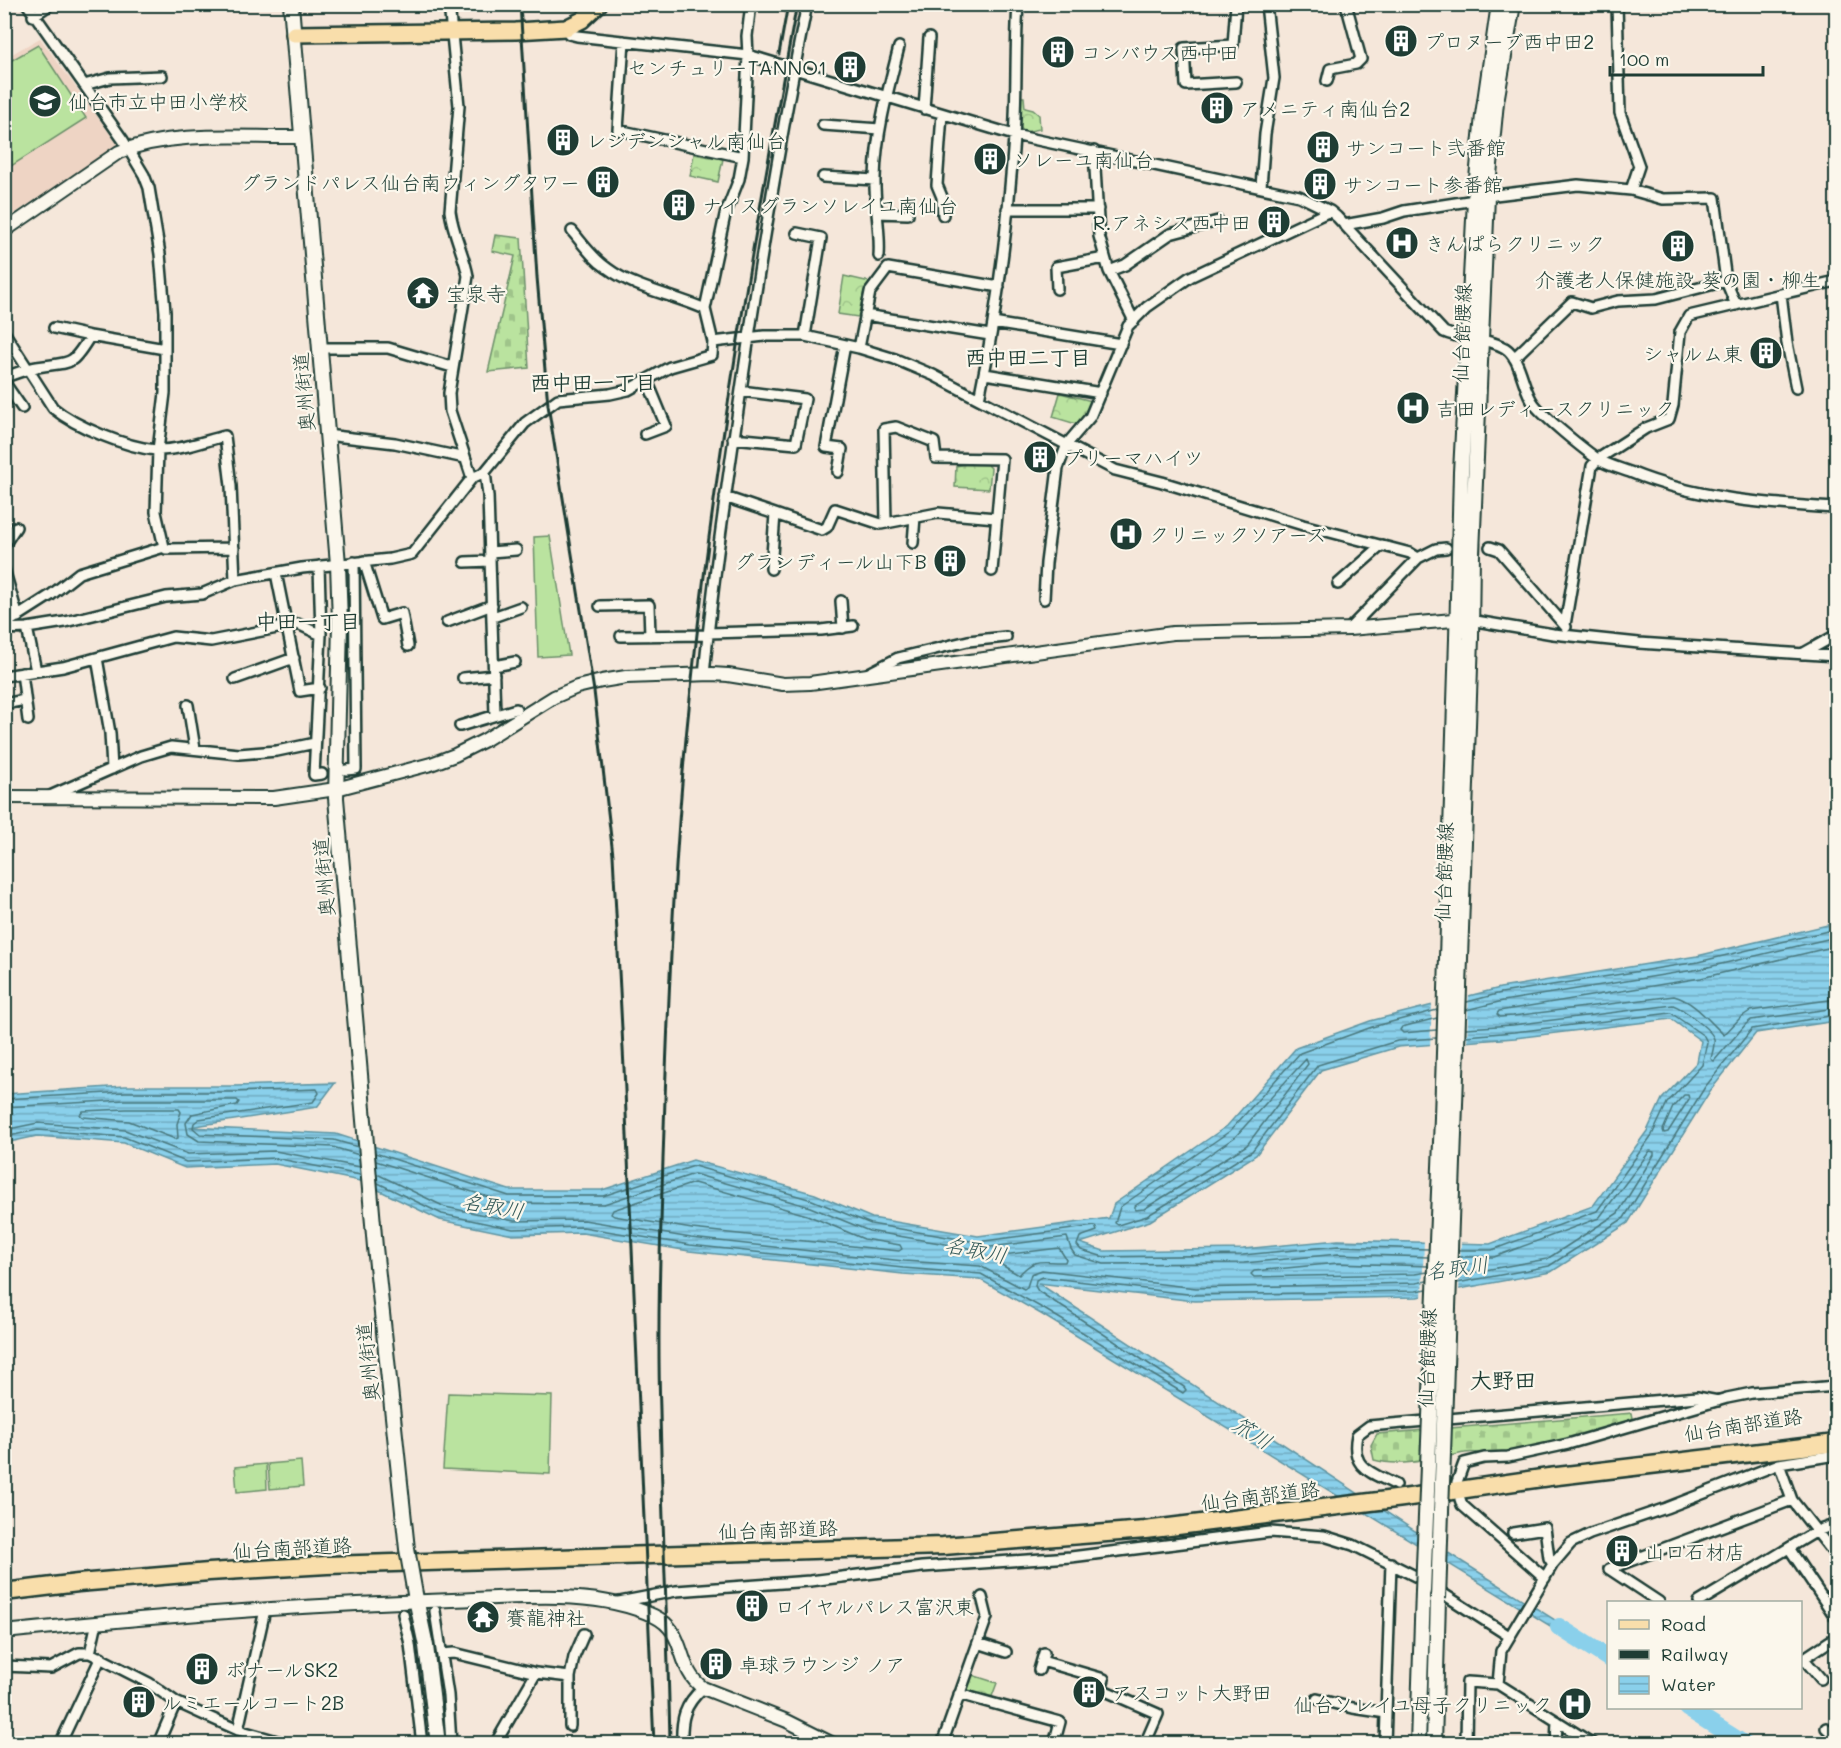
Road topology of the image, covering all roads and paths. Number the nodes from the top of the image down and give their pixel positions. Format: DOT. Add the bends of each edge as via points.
graph roads {
  1 [pos="27,4"];
  2 [pos="51,4"];
  3 [pos="291,4"];
  4 [pos="449,4"];
  5 [pos="599,4"];
  6 [pos="752,4"];
  7 [pos="807,4"];
  8 [pos="1018,4"];
  9 [pos="1236,4"];
  10 [pos="1266,4"];
  11 [pos="1346,4"];
  12 [pos="1500,4"];
  13 [pos="1514,4"];
  14 [pos="1617,4"];
  15 [pos="33,16"];
  16 [pos="566,28"];
  17 [pos="452,32"];
  18 [pos="294,34"];
  19 [pos="929,38"];
  20 [pos="624,41"];
  21 [pos="898,47"];
  22 [pos="748,55"];
  23 [pos="794,70"];
  24 [pos="162,76"];
  25 [pos="1327,81"];
  26 [pos="1236,82"];
  27 [pos="84,85"];
  28 [pos="885,98"];
  29 [pos="924,109"];
  30 [pos="942,114"];
  31 [pos="823,125"];
  32 [pos="880,129"];
  33 [pos="1014,135"];
  34 [pos="302,137"];
  35 [pos="129,148"];
  36 [pos="1094,151"];
  37 [pos="743,157"];
  38 [pos="823,177"];
  39 [pos="875,180"];
  40 [pos="1261,187"];
  41 [pos="1631,190"];
  42 [pos="1481,198"];
  43 [pos="1007,209"];
  44 [pos="1098,209"];
  45 [pos="1330,211"];
  46 [pos="877,213"];
  47 [pos="908,214"];
  48 [pos="943,215"];
  49 [pos="1218,221"];
  50 [pos="1344,225"];
  51 [pos="4,231"];
  52 [pos="572,231"];
  53 [pos="797,232"];
  54 [pos="879,256"];
  55 [pos="1105,258"];
  56 [pos="1109,271"];
  57 [pos="1836,281"];
  58 [pos="1726,282"];
  59 [pos="999,287"];
  60 [pos="1057,289"];
  61 [pos="1781,294"];
  62 [pos="1736,305"];
  63 [pos="705,309"];
  64 [pos="865,315"];
  65 [pos="1134,321"];
  66 [pos="993,323"];
  67 [pos="54,328"];
  68 [pos="4,332"];
  69 [pos="990,335"];
  70 [pos="90,336"];
  71 [pos="805,336"];
  72 [pos="747,338"];
  73 [pos="1474,341"];
  74 [pos="713,342"];
  75 [pos="1121,344"];
  76 [pos="845,345"];
  77 [pos="319,348"];
  78 [pos="859,348"];
  79 [pos="165,349"];
  80 [pos="1514,358"];
  81 [pos="452,367"];
  82 [pos="28,369"];
  83 [pos="985,374"];
  84 [pos="4,377"];
  85 [pos="647,380"];
  86 [pos="4,382"];
  87 [pos="1796,388"];
  88 [pos="741,391"];
  89 [pos="1101,393"];
  90 [pos="980,399"];
  91 [pos="22,408"];
  92 [pos="326,435"];
  93 [pos="645,435"];
  94 [pos="733,438"];
  95 [pos="1067,444"];
  96 [pos="158,450"];
  97 [pos="465,458"];
  98 [pos="1598,459"];
  99 [pos="485,472"];
  100 [pos="838,472"];
  101 [pos="472,478"];
  102 [pos="725,497"];
  103 [pos="1836,508"];
  104 [pos="775,514"];
  105 [pos="915,517"];
  106 [pos="996,518"];
  107 [pos="886,522"];
  108 [pos="16,527"];
  109 [pos="913,543"];
  110 [pos="4,545"];
  111 [pos="1382,545"];
  112 [pos="164,547"];
  113 [pos="1490,547"];
  114 [pos="234,548"];
  115 [pos="1446,548"];
  116 [pos="516,550"];
  117 [pos="490,556"];
  118 [pos="1418,558"];
  119 [pos="364,561"];
  120 [pos="354,562"];
  121 [pos="465,562"];
  122 [pos="338,564"];
  123 [pos="319,566"];
  124 [pos="771,568"];
  125 [pos="992,571"];
  126 [pos="5,572"];
  127 [pos="276,573"];
  128 [pos="235,580"];
  129 [pos="1338,584"];
  130 [pos="1044,598"];
  131 [pos="841,601"];
  132 [pos="492,605"];
  133 [pos="600,606"];
  134 [pos="521,607"];
  135 [pos="18,617"];
  136 [pos="492,617"];
  137 [pos="1464,619"];
  138 [pos="447,622"];
  139 [pos="1565,625"];
  140 [pos="288,626"];
  141 [pos="854,626"];
  142 [pos="4,627"];
  143 [pos="843,627"];
  144 [pos="27,628"];
  145 [pos="1349,629"];
  146 [pos="708,634"];
  147 [pos="321,635"];
  148 [pos="1836,635"];
  149 [pos="621,636"];
  150 [pos="650,636"];
  151 [pos="1006,637"];
  152 [pos="1577,637"];
  153 [pos="1464,638"];
  154 [pos="408,646"];
  155 [pos="1800,655"];
  156 [pos="1836,656"];
  157 [pos="97,658"];
  158 [pos="294,658"];
  159 [pos="515,663"];
  160 [pos="494,670"];
  161 [pos="36,671"];
  162 [pos="22,673"];
  163 [pos="704,675"];
  164 [pos="864,675"];
  165 [pos="4,676"];
  166 [pos="235,678"];
  167 [pos="463,678"];
  168 [pos="320,688"];
  169 [pos="25,700"];
  170 [pos="4,704"];
  171 [pos="188,705"];
  172 [pos="516,709"];
  173 [pos="495,715"];
  174 [pos="28,720"];
  175 [pos="460,726"];
  176 [pos="315,743"];
  177 [pos="195,749"];
  178 [pos="112,769"];
  179 [pos="346,770"];
  180 [pos="322,774"];
  181 [pos="336,793"];
  182 [pos="4,797"];
  183 [pos="48,797"];
  184 [pos="1836,1386"];
  185 [pos="1718,1401"];
  186 [pos="1836,1431"];
  187 [pos="1836,1443"];
  188 [pos="1836,1455"];
  189 [pos="1779,1464"];
  190 [pos="1550,1477"];
  191 [pos="1457,1482"];
  192 [pos="1400,1492"];
  193 [pos="1460,1499"];
  194 [pos="1792,1500"];
  195 [pos="1836,1524"];
  196 [pos="1817,1531"];
  197 [pos="1513,1533"];
  198 [pos="1789,1548"];
  199 [pos="1836,1556"];
  200 [pos="1391,1563"];
  201 [pos="1553,1564"];
  202 [pos="1543,1581"];
  203 [pos="4,1592"];
  204 [pos="416,1597"];
  205 [pos="982,1597"];
  206 [pos="1657,1601"];
  207 [pos="1701,1601"];
  208 [pos="614,1603"];
  209 [pos="265,1610"];
  210 [pos="435,1611"];
  211 [pos="404,1614"];
  212 [pos="1836,1618"];
  213 [pos="97,1622"];
  214 [pos="4,1632"];
  215 [pos="1511,1633"];
  216 [pos="584,1634"];
  217 [pos="1836,1636"];
  218 [pos="978,1642"];
  219 [pos="1006,1652"];
  220 [pos="90,1653"];
  221 [pos="442,1654"];
  222 [pos="101,1657"];
  223 [pos="1802,1660"];
  224 [pos="1042,1662"];
  225 [pos="4,1666"];
  226 [pos="537,1673"];
  227 [pos="570,1677"];
  228 [pos="1821,1679"];
  229 [pos="1498,1684"];
  230 [pos="703,1688"];
  231 [pos="959,1694"];
  232 [pos="1317,1699"];
  233 [pos="177,1702"];
  234 [pos="1328,1702"];
  235 [pos="1325,1712"];
  236 [pos="1386,1713"];
  237 [pos="1557,1721"];
  238 [pos="570,1726"];
  239 [pos="1826,1728"];
  240 [pos="238,1730"];
  241 [pos="1836,1737"];
  242 [pos="4,1740"];
  243 [pos="13,1743"];
  244 [pos="60,1743"];
  245 [pos="158,1743"];
  246 [pos="288,1743"];
  247 [pos="422,1743"];
  248 [pos="438,1743"];
  249 [pos="451,1743"];
  250 [pos="495,1743"];
  251 [pos="682,1743"];
  252 [pos="833,1743"];
  253 [pos="942,1743"];
  254 [pos="1054,1743"];
  255 [pos="1148,1743"];
  256 [pos="1385,1743"];
  257 [pos="1418,1743"];
  258 [pos="1434,1743"];
  259 [pos="1466,1743"];
  260 [pos="1556,1743"];
  261 [pos="1593,1743"];
  1 -- 15 [label="street"];
  2 -- 15 [label="street"];
  3 -- 18 [label="main road, 奥州街道"];
  4 -- 17 [label="street"];
  5 -- 16 [label="main road"];
  6 -- 22 [label="street"];
  7 -- 23 [label="street"];
  8 -- 33 [label="street"];
  9 -- 26 [label="street" via="1233,45 1184,48 1186,84"];
  10 -- 40 [label="street" via="1274,78"];
  11 -- 25 [label="street" via="1361,59 1356,64 1330,69"];
  12 -- 42 [label="main road, 仙台館腰線" via="1483,115"];
  13 -- 42 [label="main road, 仙台館腰線"];
  14 -- 41 [label="street" via="1620,113 1639,166"];
  15 -- 27 [label="street"];
  16 -- 17 [label="main road"];
  16 -- 20 [label="street" via="569,34 577,36"];
  17 -- 18 [label="main road"];
  17 -- 81 [label="street" via="459,105 450,211 468,276"];
  18 -- 34 [label="main road, 奥州街道"];
  19 -- 29 [label="street"];
  20 -- 22 [label="street"];
  20 -- 37 [label="street" via="618,130"];
  21 -- 28 [label="street"];
  22 -- 23 [label="street"];
  22 -- 37 [label="street"];
  23 -- 28 [label="street"];
  23 -- 72 [label="street"];
  24 -- 27 [label="street" via="110,78"];
  27 -- 35 [label="street"];
  28 -- 29 [label="street"];
  28 -- 32 [label="street"];
  29 -- 30 [label="street"];
  30 -- 33 [label="street"];
  30 -- 48 [label="street" via="937,185"];
  31 -- 32 [label="street"];
  32 -- 39 [label="street"];
  33 -- 36 [label="street"];
  33 -- 43 [label="street"];
  34 -- 35 [label="street" via="183,138"];
  34 -- 77 [label="main road, 奥州街道"];
  35 -- 51 [label="street"];
  35 -- 79 [label="street" via="149,188 160,254"];
  36 -- 40 [label="street"];
  36 -- 44 [label="street"];
  37 -- 63 [label="street" via="725,215"];
  38 -- 39 [label="street"];
  39 -- 46 [label="street"];
  40 -- 45 [label="street" via="1299,196"];
  41 -- 42 [label="street" via="1578,185"];
  41 -- 58 [label="street" via="1663,199 1715,198"];
  42 -- 50 [label="street"];
  42 -- 73 [label="main road, 仙台館腰線"];
  43 -- 44 [label="street"];
  43 -- 59 [label="street"];
  44 -- 55 [label="street"];
  45 -- 50 [label="street"];
  45 -- 65 [label="street" via="1190,277"];
  46 -- 47 [label="street"];
  46 -- 54 [label="street"];
  49 -- 56 [label="street" via="1170,234 1125,265"];
  50 -- 73 [label="street" via="1444,332"];
  52 -- 63 [label="street" via="614,273"];
  53 -- 71 [label="street" via="821,238"];
  55 -- 56 [label="street"];
  55 -- 60 [label="street" via="1056,267"];
  56 -- 65 [label="street"];
  57 -- 61 [label="street"];
  58 -- 62 [label="street"];
  58 -- 80 [label="street" via="1656,299 1618,301 1591,308 1572,302"];
  59 -- 64 [label="street" via="888,268 870,292"];
  59 -- 66 [label="street"];
  61 -- 62 [label="street"];
  61 -- 87 [label="street"];
  62 -- 98 [label="street" via="1689,316 1680,332 1669,419 1646,428"];
  63 -- 74 [label="street"];
  64 -- 69 [label="street"];
  64 -- 78 [label="street"];
  65 -- 75 [label="street"];
  66 -- 69 [label="street"];
  66 -- 75 [label="street"];
  67 -- 70 [label="street"];
  68 -- 82 [label="street"];
  69 -- 83 [label="street"];
  70 -- 79 [label="street"];
  70 -- 82 [label="street" via="79,355 66,364"];
  71 -- 72 [label="street"];
  71 -- 76 [label="street"];
  72 -- 74 [label="street"];
  72 -- 88 [label="street"];
  73 -- 80 [label="street" via="1507,349"];
  73 -- 137 [label="main road, 仙台館腰線" via="1460,493"];
  74 -- 85 [label="street" via="712,355 670,367"];
  75 -- 89 [label="street"];
  76 -- 78 [label="street"];
  76 -- 100 [label="street" via="826,447 842,449"];
  77 -- 81 [label="street" via="388,348"];
  77 -- 92 [label="main road, 奥州街道"];
  78 -- 90 [label="street" via="924,371"];
  79 -- 96 [label="street" via="165,393"];
  80 -- 98 [label="street" via="1533,404"];
  81 -- 97 [label="street" via="450,411"];
  82 -- 84 [label="street"];
  82 -- 96 [label="street" via="60,415 106,436"];
  83 -- 89 [label="street"];
  83 -- 90 [label="street"];
  85 -- 93 [label="street" via="666,426"];
  85 -- 99 [label="street" via="610,394 558,399 525,423"];
  86 -- 91 [label="street"];
  88 -- 94 [label="street"];
  88 -- 94 [label="street" via="806,399 796,444"];
  89 -- 95 [label="street" via="1090,417"];
  90 -- 95 [label="street"];
  92 -- 97 [label="street" via="395,443"];
  92 -- 122 [label="main road, 奥州街道"];
  94 -- 102 [label="street"];
  95 -- 111 [label="street" via="1115,470"];
  95 -- 130 [label="street" via="1058,468"];
  96 -- 112 [label="street" via="156,512"];
  96 -- 114 [label="street" via="225,436"];
  97 -- 101 [label="street"];
  98 -- 103 [label="street" via="1654,482 1708,495"];
  98 -- 139 [label="street" via="1592,466"];
  99 -- 101 [label="street"];
  99 -- 117 [label="street"];
  101 -- 119 [label="street" via="412,554"];
  102 -- 104 [label="street"];
  102 -- 146 [label="street"];
  104 -- 107 [label="street" via="822,530 835,509 881,524"];
  104 -- 124 [label="street"];
  105 -- 106 [label="street" via="938,513"];
  105 -- 107 [label="street"];
  105 -- 109 [label="street"];
  106 -- 107 [label="street" via="1002,459 936,458 934,442 896,427 884,429"];
  106 -- 125 [label="street"];
  108 -- 110 [label="street"];
  111 -- 118 [label="street"];
  111 -- 129 [label="street"];
  112 -- 114 [label="street"];
  112 -- 135 [label="street" via="79,573"];
  113 -- 139 [label="street" via="1499,550"];
  114 -- 128 [label="street"];
  115 -- 118 [label="street"];
  116 -- 117 [label="street"];
  117 -- 121 [label="street"];
  117 -- 132 [label="street"];
  118 -- 145 [label="street"];
  119 -- 120 [label="street"];
  119 -- 154 [label="street" via="382,619 402,613"];
  120 -- 122 [label="street"];
  120 -- 179 [label="street" via="356,769"];
  122 -- 123 [label="street"];
  122 -- 181 [label="main road, 奥州街道"];
  123 -- 127 [label="street"];
  123 -- 147 [label="street"];
  126 -- 135 [label="street"];
  127 -- 128 [label="street"];
  127 -- 140 [label="street"];
  128 -- 144 [label="street" via="202,594 166,597"];
  131 -- 143 [label="street"];
  132 -- 136 [label="street"];
  132 -- 138 [label="street"];
  133 -- 150 [label="street" via="649,605"];
  134 -- 136 [label="street"];
  135 -- 142 [label="street"];
  136 -- 160 [label="street"];
  137 -- 145 [label="street"];
  137 -- 152 [label="street"];
  137 -- 153 [label="main road, 仙台館腰線"];
  139 -- 152 [label="street"];
  140 -- 147 [label="street" via="298,624"];
  140 -- 157 [label="street" via="211,641 173,637"];
  140 -- 158 [label="street"];
  141 -- 143 [label="street"];
  142 -- 144 [label="street"];
  143 -- 146 [label="street"];
  144 -- 161 [label="street"];
  145 -- 164 [label="street" via="1173,633"];
  146 -- 150 [label="street"];
  146 -- 163 [label="street"];
  147 -- 168 [label="street"];
  148 -- 155 [label="street"];
  149 -- 150 [label="street"];
  151 -- 164 [label="street" via="969,640 898,658"];
  152 -- 155 [label="street"];
  153 -- 257 [label="main road, 仙台館腰線, bridge"];
  153 -- 258 [label="main road, 仙台館腰線, bridge"];
  155 -- 156 [label="street"];
  157 -- 161 [label="street"];
  157 -- 178 [label="street"];
  158 -- 166 [label="street"];
  158 -- 168 [label="street" via="300,691"];
  159 -- 160 [label="street"];
  160 -- 167 [label="street"];
  160 -- 173 [label="street"];
  161 -- 162 [label="street"];
  162 -- 165 [label="street"];
  162 -- 169 [label="street"];
  163 -- 164 [label="street" via="783,684"];
  163 -- 181 [label="street" via="626,677 577,687 455,755"];
  168 -- 176 [label="street"];
  169 -- 170 [label="street"];
  169 -- 174 [label="street"];
  171 -- 177 [label="street"];
  172 -- 173 [label="street"];
  173 -- 175 [label="street"];
  176 -- 177 [label="street" via="239,754"];
  176 -- 180 [label="street" via="314,775"];
  177 -- 178 [label="street" via="171,747"];
  178 -- 183 [label="street"];
  181 -- 183 [label="street" via="274,798"];
  181 -- 204 [label="main road, 奥州街道, bridge" via="373,1224 403,1519"];
  182 -- 183 [label="street"];
  184 -- 185 [label="street" via="1752,1393"];
  185 -- 191 [label="street" via="1568,1444 1464,1463"];
  185 -- 192 [label="street" via="1697,1396 1369,1426 1357,1435 1357,1461"];
  186 -- 190 [label="highway, 仙台南部道路"];
  187 -- 190 [label="highway, 仙台南部道路"];
  188 -- 189 [label="street"];
  189 -- 194 [label="street"];
  189 -- 201 [label="street" via="1578,1539"];
  190 -- 192 [label="highway, 仙台南部道路"];
  192 -- 203 [label="highway, 仙台南部道路" via="1294,1512 1145,1530 943,1546 327,1565"];
  193 -- 202 [label="street"];
  194 -- 196 [label="street"];
  194 -- 206 [label="street" via="1609,1569"];
  195 -- 196 [label="street"];
  196 -- 198 [label="street"];
  196 -- 199 [label="street"];
  197 -- 201 [label="street" via="1545,1528"];
  198 -- 207 [label="street"];
  198 -- 212 [label="street"];
  200 -- 208 [label="street" via="1324,1536 1270,1532 1081,1556 676,1591"];
  200 -- 215 [label="street"];
  200 -- 236 [label="street"];
  201 -- 202 [label="street"];
  202 -- 215 [label="street"];
  204 -- 208 [label="street" via="562,1597"];
  204 -- 209 [label="street"];
  204 -- 248 [label="main road, 奥州街道"];
  205 -- 218 [label="street" via="987,1617"];
  208 -- 230 [label="street" via="665,1623 680,1644 694,1682"];
  209 -- 213 [label="street"];
  209 -- 240 [label="street"];
  210 -- 221 [label="street"];
  211 -- 247 [label="street"];
  213 -- 214 [label="street"];
  213 -- 220 [label="street"];
  215 -- 229 [label="street" via="1501,1651"];
  216 -- 227 [label="street"];
  217 -- 223 [label="street"];
  218 -- 219 [label="street"];
  218 -- 231 [label="street"];
  220 -- 222 [label="street"];
  220 -- 225 [label="street" via="79,1653 51,1668"];
  221 -- 226 [label="street" via="454,1653"];
  221 -- 249 [label="street"];
  222 -- 233 [label="street"];
  222 -- 244 [label="street"];
  223 -- 228 [label="street"];
  224 -- 255 [label="street" via="1104,1679 1101,1689 1158,1714"];
  226 -- 227 [label="street"];
  226 -- 250 [label="street"];
  227 -- 238 [label="street"];
  229 -- 237 [label="street"];
  229 -- 259 [label="street" via="1467,1682"];
  230 -- 251 [label="street" via="685,1712"];
  230 -- 252 [label="street"];
  231 -- 253 [label="street"];
  231 -- 254 [label="street" via="1060,1722"];
  232 -- 234 [label="street"];
  233 -- 240 [label="street"];
  233 -- 245 [label="street"];
  234 -- 235 [label="street"];
  234 -- 236 [label="street"];
  236 -- 256 [label="street"];
  237 -- 260 [label="street"];
  237 -- 261 [label="street"];
  239 -- 241 [label="street"];
  240 -- 246 [label="street"];
  242 -- 243 [label="street"];
}
